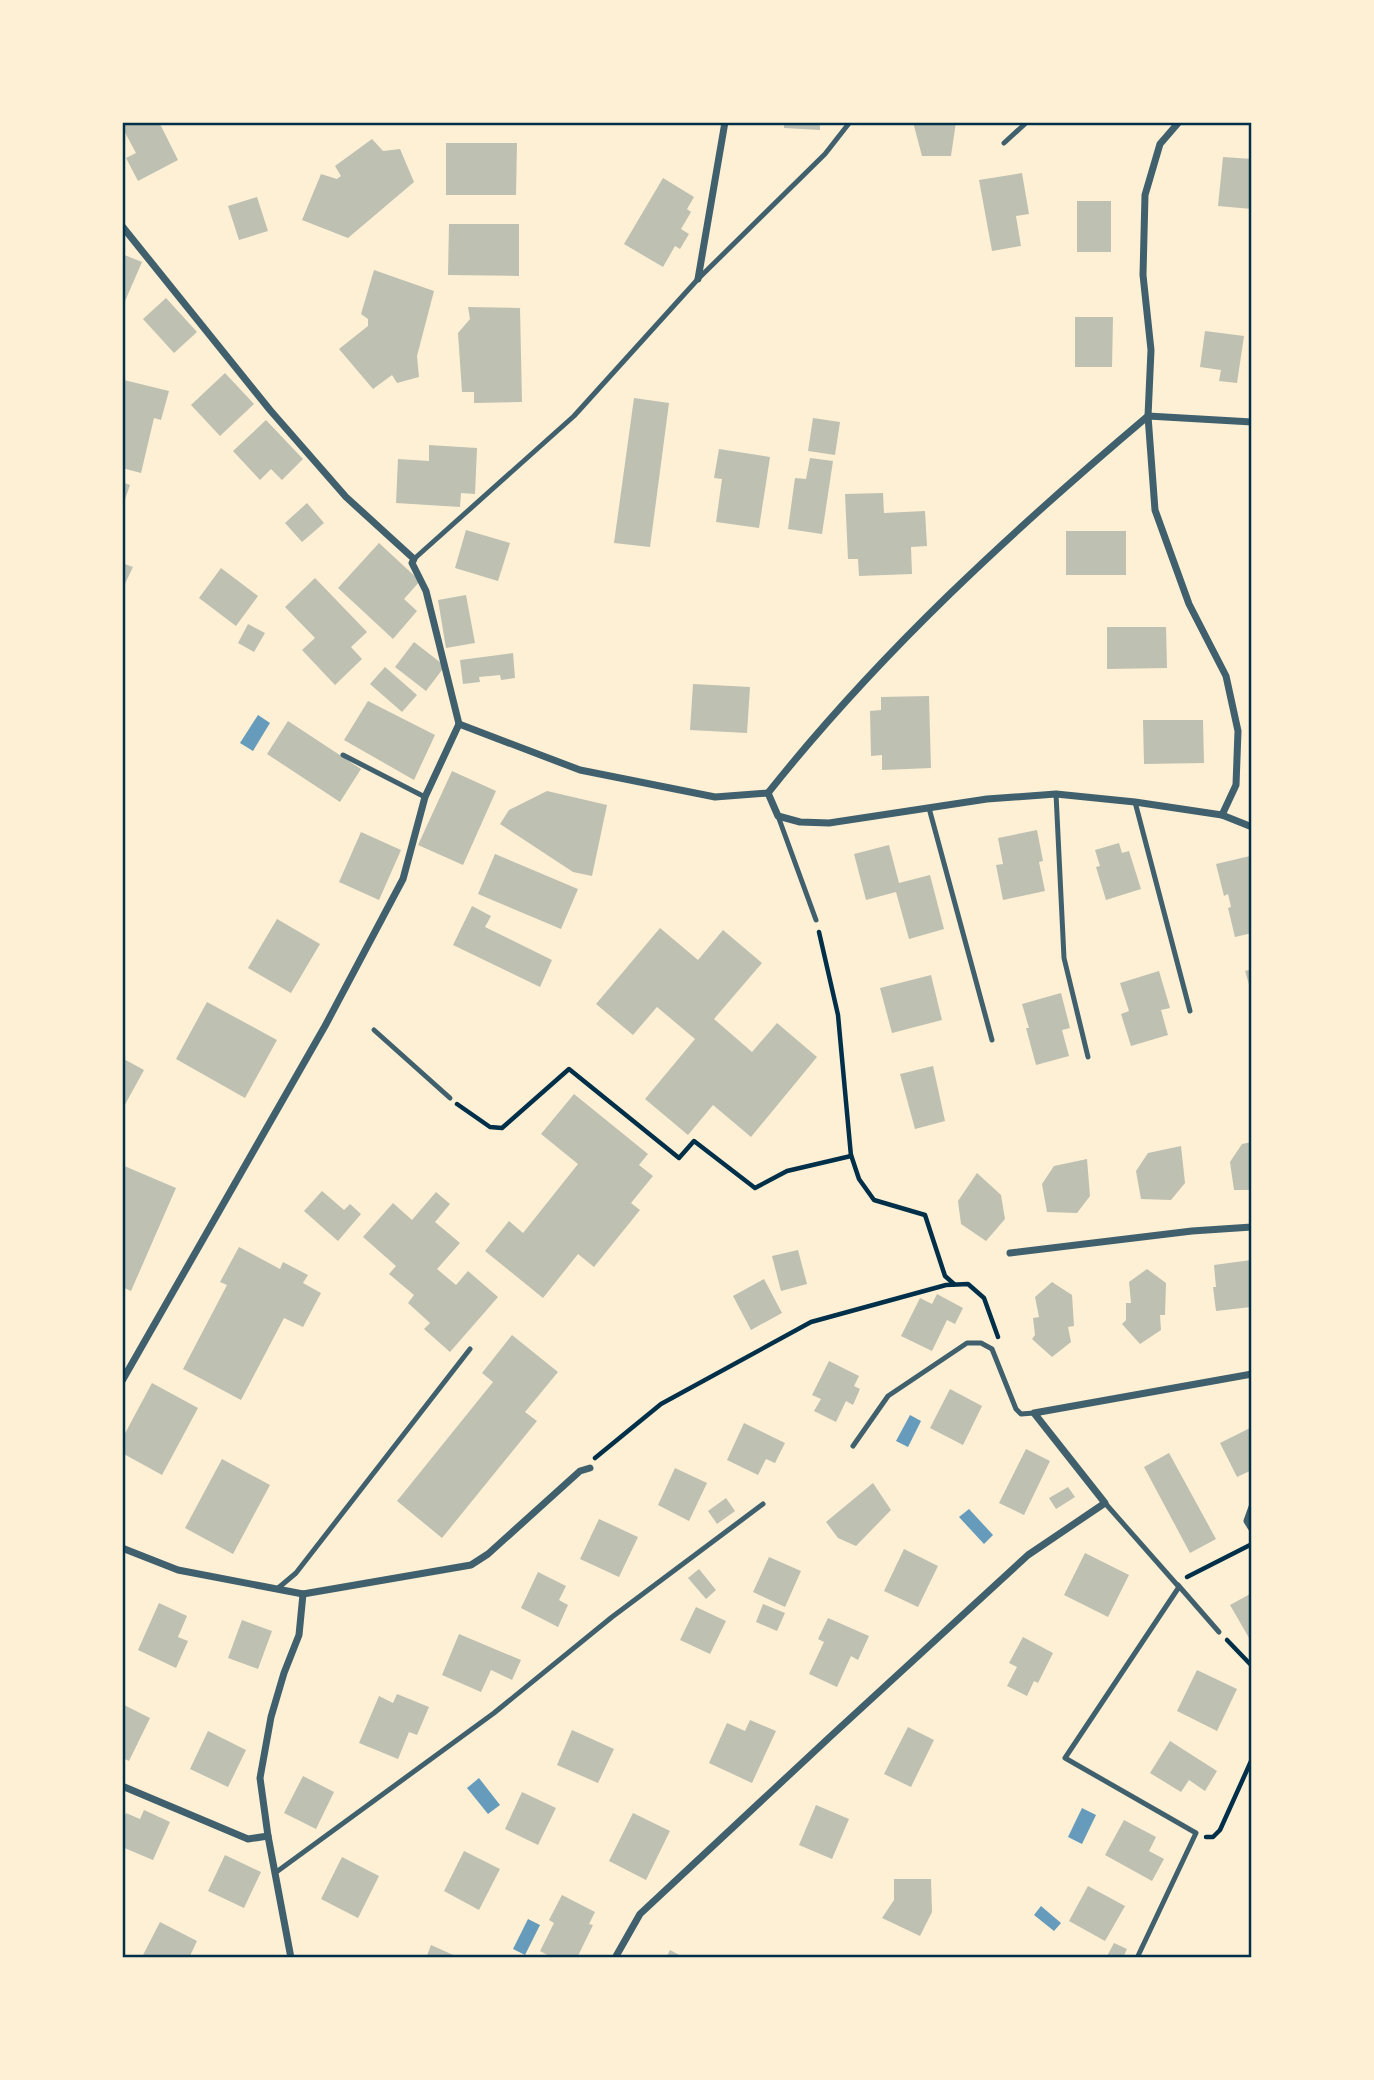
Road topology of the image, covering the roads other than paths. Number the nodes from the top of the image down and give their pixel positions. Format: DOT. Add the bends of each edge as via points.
graph roads {
  1 [pos="725,122"];
  2 [pos="850,122"];
  3 [pos="1027,122"];
  4 [pos="1179,122"];
  5 [pos="1004,143"];
  6 [pos="122,226"];
  7 [pos="698,279"];
  8 [pos="1148,416"];
  9 [pos="1251,422"];
  10 [pos="414,559"];
  11 [pos="459,724"];
  12 [pos="343,755"];
  13 [pos="768,793"];
  14 [pos="1056,794"];
  15 [pos="425,797"];
  16 [pos="1135,802"];
  17 [pos="929,808"];
  18 [pos="1222,815"];
  19 [pos="778,816"];
  20 [pos="1251,827"];
  21 [pos="816,920"];
  22 [pos="1190,1011"];
  23 [pos="374,1030"];
  24 [pos="992,1040"];
  25 [pos="1088,1057"];
  26 [pos="450,1097"];
  27 [pos="1251,1227"];
  28 [pos="1010,1253"];
  29 [pos="470,1349"];
  30 [pos="1251,1374"];
  31 [pos="122,1381"];
  32 [pos="1034,1413"];
  33 [pos="853,1446"];
  34 [pos="590,1468"];
  35 [pos="1105,1503"];
  36 [pos="763,1504"];
  37 [pos="1251,1507"];
  38 [pos="1251,1529"];
  39 [pos="122,1548"];
  40 [pos="1177,1584"];
  41 [pos="277,1589"];
  42 [pos="303,1594"];
  43 [pos="1219,1632"];
  44 [pos="122,1786"];
  45 [pos="268,1836"];
  46 [pos="275,1873"];
  47 [pos="291,1958"];
  48 [pos="615,1958"];
  49 [pos="1138,1958"];
  1 -- 7 [label="street"];
  2 -- 7 [label="lane" via="825,154"];
  3 -- 5 [label="lane"];
  4 -- 8 [label="street" via="1160,144 1145,195 1143,275 1151,350"];
  6 -- 10 [label="street" via="346,497"];
  7 -- 10 [label="lane" via="575,416"];
  8 -- 9 [label="street"];
  8 -- 13 [label="street" via="970,573 819,730"];
  8 -- 18 [label="street" via="1155,510 1189,604 1226,676 1238,731 1236,785"];
  10 -- 11 [label="street"];
  11 -- 13 [label="street" via="580,770 715,797"];
  11 -- 15 [label="street"];
  12 -- 15 [label="lane"];
  13 -- 19 [label="street"];
  14 -- 16 [label="street"];
  14 -- 17 [label="street"];
  14 -- 25 [label="lane" via="1064,958"];
  15 -- 31 [label="street" via="403,878 325,1026"];
  16 -- 18 [label="street"];
  16 -- 22 [label="lane"];
  17 -- 19 [label="street" via="829,823"];
  17 -- 24 [label="lane"];
  18 -- 20 [label="street"];
  19 -- 21 [label="lane"];
  23 -- 26 [label="lane"];
  27 -- 28 [label="street"];
  29 -- 41 [label="lane" via="296,1573"];
  30 -- 32 [label="street"];
  32 -- 33 [label="lane" via="1021,1414 1016,1409 992,1349 967,1342 888,1396"];
  32 -- 35 [label="street"];
  34 -- 42 [label="street" via="580,1471 471,1564"];
  35 -- 40 [label="lane"];
  35 -- 48 [label="street" via="1028,1555 842,1726 640,1914"];
  36 -- 46 [label="lane" via="494,1713"];
  37 -- 38 [label="street" via="1247,1521"];
  39 -- 41 [label="street" via="178,1570"];
  40 -- 43 [label="lane"];
  40 -- 49 [label="lane" via="1065,1758 1196,1833"];
  41 -- 42 [label="street"];
  42 -- 45 [label="street" via="299,1635 271,1717 260,1778"];
  44 -- 45 [label="street" via="248,1839"];
  45 -- 46 [label="street"];
  46 -- 47 [label="street"];
}
